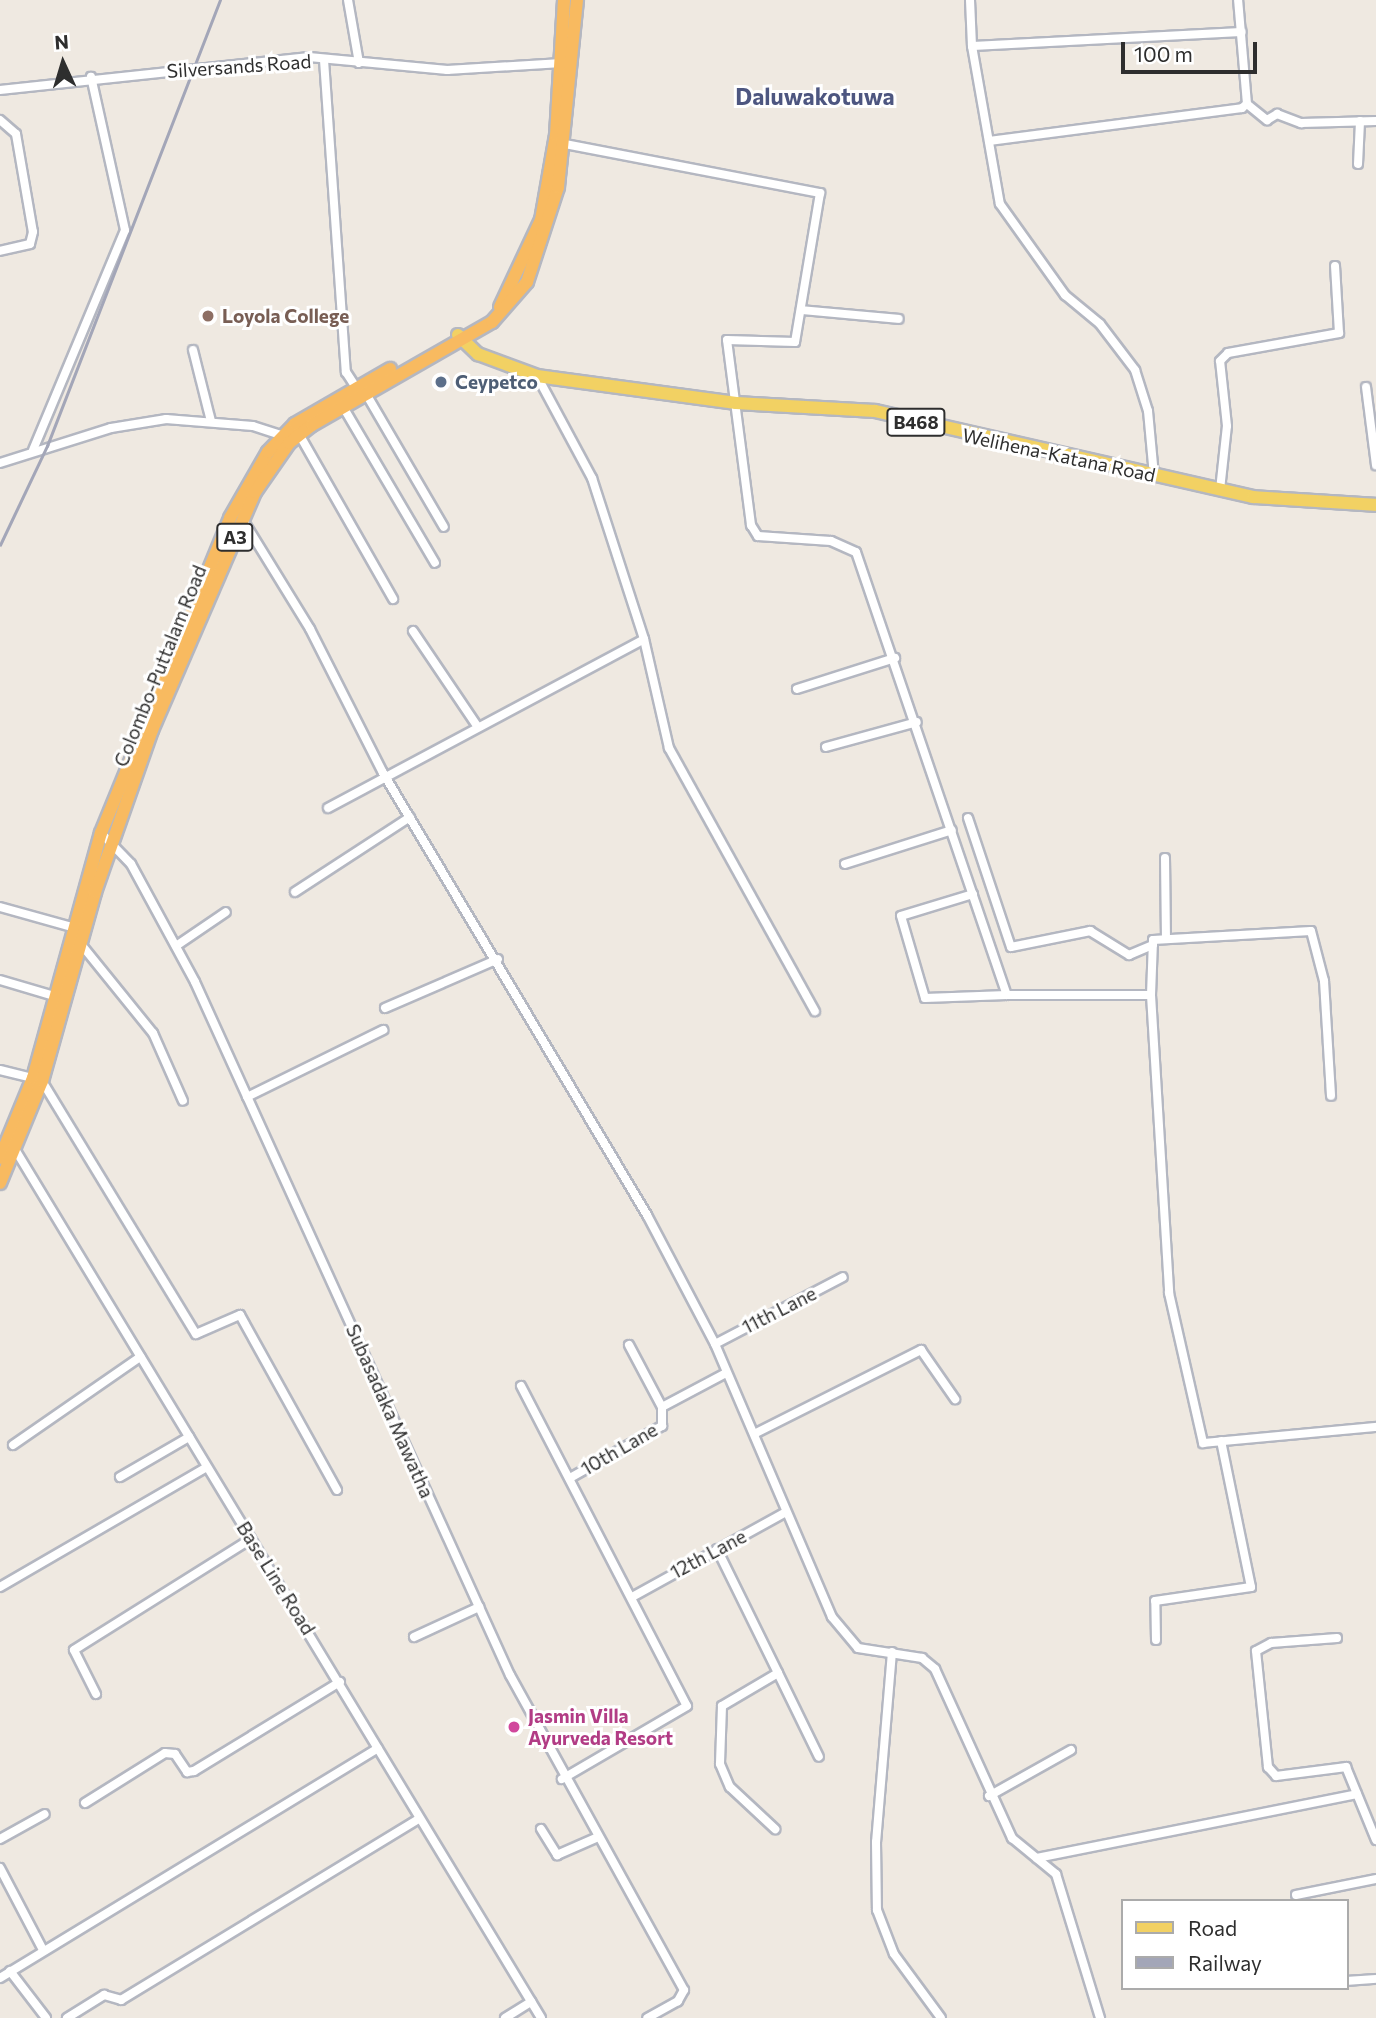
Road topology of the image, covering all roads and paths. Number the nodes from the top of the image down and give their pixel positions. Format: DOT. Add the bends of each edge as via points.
graph roads {
  1 [pos="348,0"];
  2 [pos="564,0"];
  3 [pos="577,0"];
  4 [pos="970,0"];
  5 [pos="1237,0"];
  6 [pos="1242,32"];
  7 [pos="972,46"];
  8 [pos="324,60"];
  9 [pos="359,63"];
  10 [pos="562,63"];
  11 [pos="91,77"];
  12 [pos="0,90"];
  13 [pos="1247,104"];
  14 [pos="0,120"];
  15 [pos="1360,121"];
  16 [pos="1376,121"];
  17 [pos="989,141"];
  18 [pos="565,144"];
  19 [pos="1358,164"];
  20 [pos="0,251"];
  21 [pos="1335,266"];
  22 [pos="802,310"];
  23 [pos="899,319"];
  24 [pos="459,337"];
  25 [pos="193,350"];
  26 [pos="537,376"];
  27 [pos="1366,387"];
  28 [pos="360,389"];
  29 [pos="736,403"];
  30 [pos="342,405"];
  31 [pos="211,421"];
  32 [pos="291,437"];
  33 [pos="33,450"];
  34 [pos="0,463"];
  35 [pos="1376,465"];
  36 [pos="1154,476"];
  37 [pos="1220,490"];
  38 [pos="1376,505"];
  39 [pos="243,520"];
  40 [pos="444,527"];
  41 [pos="435,563"];
  42 [pos="393,599"];
  43 [pos="413,631"];
  44 [pos="644,639"];
  45 [pos="895,658"];
  46 [pos="797,690"];
  47 [pos="917,722"];
  48 [pos="477,726"];
  49 [pos="825,747"];
  50 [pos="383,773"];
  51 [pos="328,808"];
  52 [pos="410,817"];
  53 [pos="968,818"];
  54 [pos="953,830"];
  55 [pos="102,833"];
  56 [pos="113,841"];
  57 [pos="1165,858"];
  58 [pos="845,864"];
  59 [pos="295,892"];
  60 [pos="973,894"];
  61 [pos="0,907"];
  62 [pos="226,912"];
  63 [pos="71,930"];
  64 [pos="1166,939"];
  65 [pos="81,944"];
  66 [pos="1153,945"];
  67 [pos="176,946"];
  68 [pos="498,959"];
  69 [pos="0,979"];
  70 [pos="1007,995"];
  71 [pos="1151,995"];
  72 [pos="54,996"];
  73 [pos="385,1008"];
  74 [pos="815,1011"];
  75 [pos="383,1030"];
  76 [pos="0,1070"];
  77 [pos="37,1079"];
  78 [pos="1331,1096"];
  79 [pos="247,1097"];
  80 [pos="183,1101"];
  81 [pos="12,1145"];
  82 [pos="0,1158"];
  83 [pos="0,1183"];
  84 [pos="843,1277"];
  85 [pos="715,1343"];
  86 [pos="629,1345"];
  87 [pos="140,1357"];
  88 [pos="726,1373"];
  89 [pos="521,1386"];
  90 [pos="955,1399"];
  91 [pos="662,1407"];
  92 [pos="1376,1427"];
  93 [pos="756,1433"];
  94 [pos="189,1437"];
  95 [pos="1221,1441"];
  96 [pos="13,1445"];
  97 [pos="207,1466"];
  98 [pos="120,1477"];
  99 [pos="570,1478"];
  100 [pos="337,1490"];
  101 [pos="784,1513"];
  102 [pos="251,1539"];
  103 [pos="717,1549"];
  104 [pos="0,1587"];
  105 [pos="632,1597"];
  106 [pos="479,1607"];
  107 [pos="414,1637"];
  108 [pos="1337,1639"];
  109 [pos="1156,1640"];
  110 [pos="892,1652"];
  111 [pos="778,1674"];
  112 [pos="340,1682"];
  113 [pos="96,1693"];
  114 [pos="378,1748"];
  115 [pos="1071,1750"];
  116 [pos="819,1757"];
  117 [pos="562,1779"];
  118 [pos="1357,1794"];
  119 [pos="989,1796"];
  120 [pos="85,1803"];
  121 [pos="45,1814"];
  122 [pos="419,1819"];
  123 [pos="541,1829"];
  124 [pos="775,1829"];
  125 [pos="596,1838"];
  126 [pos="0,1839"];
  127 [pos="1376,1840"];
  128 [pos="1037,1858"];
  129 [pos="0,1868"];
  130 [pos="1376,1879"];
  131 [pos="1296,1895"];
  132 [pos="43,1950"];
  133 [pos="10,1971"];
  134 [pos="0,1978"];
  135 [pos="1376,1979"];
  136 [pos="1348,1981"];
  137 [pos="531,2003"];
  138 [pos="666,2009"];
  139 [pos="46,2018"];
  140 [pos="67,2018"];
  141 [pos="505,2018"];
  142 [pos="541,2018"];
  143 [pos="647,2018"];
  144 [pos="670,2018"];
  145 [pos="941,2018"];
  146 [pos="1100,2018"];
  1 -- 9 [label="street"];
  2 -- 10 [label="highway, Colombo-Puttalam Road / A3"];
  3 -- 18 [label="highway, Colombo-Puttalam Road / A3"];
  4 -- 7 [label="street"];
  5 -- 6 [label="street"];
  6 -- 7 [label="street"];
  6 -- 13 [label="street"];
  7 -- 17 [label="street"];
  8 -- 9 [label="street, Silversands Road"];
  8 -- 11 [label="street, Silversands Road"];
  8 -- 28 [label="street" via="346,372"];
  9 -- 10 [label="street, Silversands Road" via="447,70"];
  10 -- 24 [label="highway, Colombo-Puttalam Road / A3" via="556,135 535,238 508,297"];
  11 -- 12 [label="street, Silversands Road"];
  11 -- 33 [label="street" via="125,230"];
  13 -- 15 [label="street" via="1267,120 1278,114 1301,123"];
  13 -- 17 [label="street"];
  14 -- 20 [label="street" via="16,134 33,232 30,244"];
  15 -- 16 [label="street"];
  15 -- 19 [label="street"];
  17 -- 36 [label="street" via="1000,204 1065,295 1100,324 1135,370 1148,411"];
  18 -- 22 [label="street" via="820,193"];
  18 -- 24 [label="highway, Colombo-Puttalam Road / A3" via="547,234 527,282 492,322"];
  21 -- 37 [label="street" via="1339,333 1228,353 1220,361 1227,426"];
  22 -- 23 [label="street"];
  22 -- 29 [label="street" via="795,342 727,340"];
  24 -- 26 [label="main road, Welihena-Katana Road / B468" via="493,362"];
  24 -- 28 [label="highway, Colombo-Puttalam Road / A3"];
  25 -- 31 [label="street"];
  26 -- 29 [label="main road, Welihena-Katana Road / B468"];
  26 -- 44 [label="street" via="592,478"];
  27 -- 35 [label="street"];
  28 -- 30 [label="highway, Colombo-Puttalam Road / A3"];
  28 -- 32 [label="highway, Colombo-Puttalam Road / A3"];
  28 -- 40 [label="street"];
  29 -- 36 [label="main road, Welihena-Katana Road / B468" via="875,411"];
  29 -- 45 [label="street" via="751,525 758,536 831,541 856,552"];
  30 -- 32 [label="highway, Colombo-Puttalam Road / A3"];
  30 -- 41 [label="street"];
  31 -- 32 [label="street"];
  31 -- 33 [label="street" via="125,425"];
  32 -- 39 [label="highway, Colombo-Puttalam Road / A3"];
  32 -- 42 [label="street"];
  32 -- 55 [label="highway, Colombo-Puttalam Road / A3" via="249,480 225,530"];
  33 -- 34 [label="street"];
  36 -- 37 [label="main road, Welihena-Katana Road / B468"];
  37 -- 38 [label="main road, Welihena-Katana Road / B468"];
  39 -- 50 [label="street" via="310,629"];
  39 -- 56 [label="highway, Colombo-Puttalam Road / A3" via="177,667"];
  43 -- 48 [label="street"];
  44 -- 48 [label="street"];
  44 -- 74 [label="street" via="669,748"];
  45 -- 46 [label="street"];
  45 -- 47 [label="street"];
  47 -- 49 [label="street"];
  47 -- 54 [label="street"];
  48 -- 50 [label="street"];
  50 -- 51 [label="street"];
  50 -- 52 [label="street"];
  52 -- 59 [label="street"];
  52 -- 68 [label="street"];
  53 -- 66 [label="street" via="1012,947 1090,931 1129,954"];
  54 -- 58 [label="street"];
  54 -- 60 [label="street"];
  55 -- 56 [label="street, Subasadaka Mawatha"];
  55 -- 63 [label="highway, Colombo-Puttalam Road / A3"];
  56 -- 65 [label="highway, Colombo-Puttalam Road / A3"];
  56 -- 67 [label="street, Subasadaka Mawatha"];
  57 -- 64 [label="street"];
  60 -- 70 [label="street"];
  60 -- 70 [label="street" via="901,916 925,998"];
  61 -- 63 [label="street"];
  62 -- 67 [label="street"];
  63 -- 65 [label="street"];
  63 -- 72 [label="highway, Colombo-Puttalam Road / A3"];
  64 -- 66 [label="street"];
  64 -- 78 [label="street" via="1311,931 1324,981"];
  65 -- 77 [label="highway, Colombo-Puttalam Road / A3"];
  65 -- 80 [label="street" via="153,1033"];
  66 -- 71 [label="street"];
  67 -- 79 [label="street, Subasadaka Mawatha"];
  68 -- 73 [label="street"];
  68 -- 85 [label="street"];
  69 -- 72 [label="street"];
  70 -- 71 [label="street"];
  71 -- 95 [label="street" via="1169,1293 1203,1443"];
  72 -- 77 [label="highway, Colombo-Puttalam Road / A3"];
  75 -- 79 [label="street"];
  76 -- 77 [label="street"];
  77 -- 81 [label="highway, Colombo-Puttalam Road / A3"];
  77 -- 100 [label="street" via="197,1334 240,1315"];
  79 -- 106 [label="street, Subasadaka Mawatha"];
  81 -- 82 [label="highway, Colombo-Puttalam Road / A3"];
  81 -- 83 [label="highway, Colombo-Puttalam Road / A3"];
  81 -- 87 [label="street, Base Line Road"];
  84 -- 85 [label="street, 11th Lane"];
  85 -- 88 [label="street"];
  86 -- 91 [label="street"];
  87 -- 94 [label="street, Base Line Road"];
  87 -- 96 [label="street"];
  88 -- 91 [label="street, 10th Lane"];
  88 -- 93 [label="street"];
  89 -- 99 [label="street"];
  90 -- 93 [label="street" via="921,1350"];
  91 -- 99 [label="street, 10th Lane" via="663,1426"];
  92 -- 95 [label="street"];
  93 -- 101 [label="street"];
  94 -- 97 [label="street, Base Line Road"];
  94 -- 98 [label="street"];
  95 -- 109 [label="street" via="1251,1587 1155,1601"];
  97 -- 102 [label="street, Base Line Road"];
  97 -- 104 [label="street"];
  99 -- 105 [label="street"];
  101 -- 103 [label="street, 12th Lane"];
  101 -- 110 [label="street" via="846,1639 858,1648"];
  102 -- 112 [label="street, Base Line Road"];
  102 -- 113 [label="street" via="74,1650"];
  103 -- 105 [label="street, 12th Lane"];
  103 -- 111 [label="street"];
  105 -- 117 [label="street" via="687,1706"];
  106 -- 107 [label="street"];
  106 -- 117 [label="street, Subasadaka Mawatha"];
  108 -- 118 [label="street" via="1271,1643 1255,1651 1268,1768 1276,1776 1344,1766"];
  110 -- 119 [label="street" via="922,1658 935,1669"];
  110 -- 145 [label="street" via="876,1842 877,1910 894,1954"];
  111 -- 116 [label="street"];
  111 -- 124 [label="street" via="729,1698 717,1715 723,1778"];
  112 -- 114 [label="street, Base Line Road"];
  112 -- 120 [label="street" via="194,1771 187,1772 175,1754 166,1752"];
  114 -- 122 [label="street, Base Line Road"];
  114 -- 132 [label="street"];
  115 -- 119 [label="street"];
  117 -- 125 [label="street, Subasadaka Mawatha"];
  118 -- 127 [label="street"];
  118 -- 128 [label="street"];
  119 -- 128 [label="street" via="1012,1838"];
  121 -- 126 [label="street"];
  122 -- 137 [label="street, Base Line Road"];
  122 -- 140 [label="street" via="121,2000 104,1995"];
  123 -- 125 [label="street" via="557,1855"];
  125 -- 138 [label="street, Subasadaka Mawatha" via="684,1990"];
  128 -- 146 [label="street" via="1056,1874"];
  129 -- 132 [label="street"];
  130 -- 131 [label="street"];
  132 -- 133 [label="street"];
  133 -- 134 [label="street"];
  133 -- 139 [label="street"];
  135 -- 136 [label="street"];
  137 -- 141 [label="street"];
  137 -- 142 [label="street, Base Line Road"];
  138 -- 143 [label="street"];
  138 -- 144 [label="street"];
}
